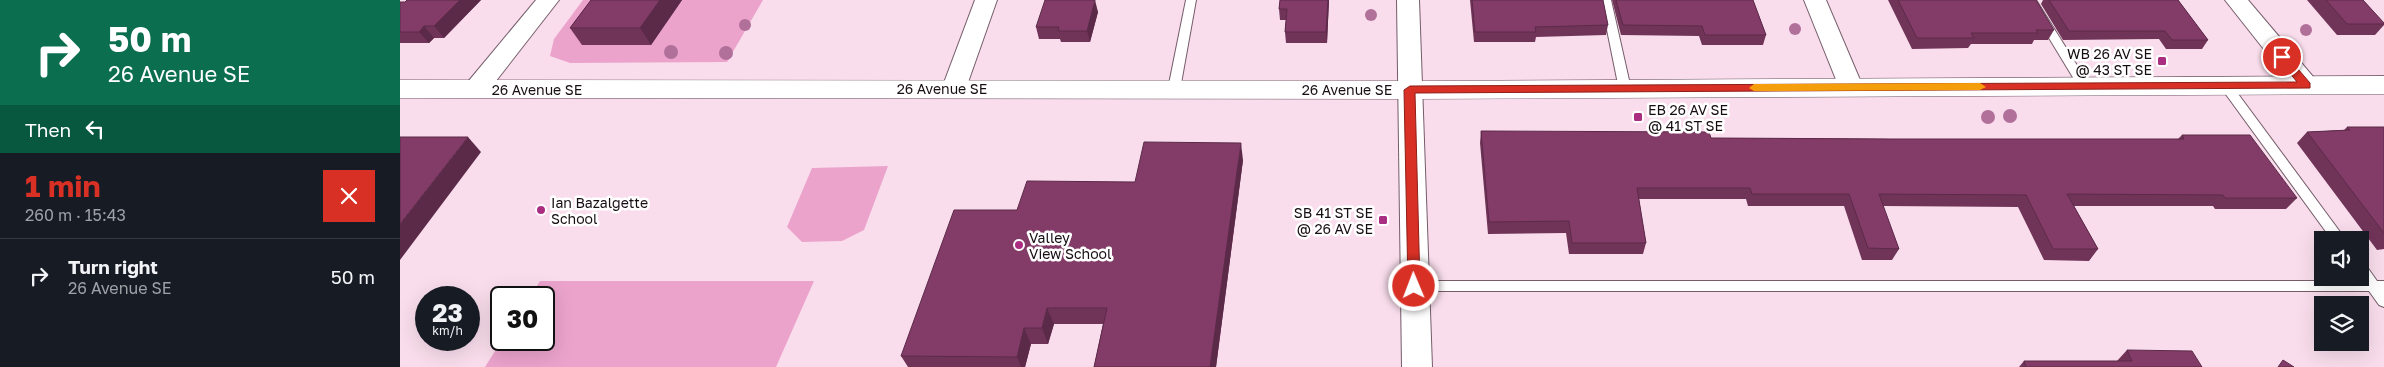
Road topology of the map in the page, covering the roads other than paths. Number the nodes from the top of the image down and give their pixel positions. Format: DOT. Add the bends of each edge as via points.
graph roads {
  1 [pos="548,0"];
  2 [pos="986,0"];
  3 [pos="1191,0"];
  4 [pos="1408,0"];
  5 [pos="1606,0"];
  6 [pos="1815,0"];
  7 [pos="2031,0"];
  8 [pos="2236,0"];
  9 [pos="2306,85"];
  10 [pos="2384,85"];
  11 [pos="2084,86"];
  12 [pos="2226,86"];
  13 [pos="400,88"];
  14 [pos="476,88"];
  15 [pos="954,88"];
  16 [pos="1625,88"];
  17 [pos="1851,88"];
  18 [pos="1174,89"];
  19 [pos="1410,90"];
  20 [pos="2332,231"];
  21 [pos="2369,277"];
  22 [pos="1414,286"];
  23 [pos="2379,286"];
  24 [pos="2384,301"];
  25 [pos="1417,367"];
  1 -- 14 [label="street"];
  2 -- 15 [label="street"];
  3 -- 18 [label="lane"];
  4 -- 19 [label="street"];
  5 -- 16 [label="lane"];
  6 -- 17 [label="street"];
  7 -- 11 [label="lane"];
  8 -- 9 [label="street"];
  9 -- 10 [label="street, 26 Avenue SE"];
  9 -- 12 [label="street, 26 Avenue SE"];
  11 -- 12 [label="street, 26 Avenue SE"];
  11 -- 17 [label="street, 26 Avenue SE"];
  12 -- 20 [label="lane"];
  13 -- 14 [label="street, 26 Avenue SE"];
  14 -- 15 [label="street, 26 Avenue SE"];
  15 -- 18 [label="street, 26 Avenue SE"];
  16 -- 17 [label="street, 26 Avenue SE"];
  16 -- 19 [label="street, 26 Avenue SE"];
  18 -- 19 [label="street, 26 Avenue SE"];
  19 -- 22 [label="street"];
  21 -- 23 [label="lane"];
  22 -- 23 [label="lane"];
  22 -- 25 [label="street"];
  23 -- 24 [label="lane"];
}
